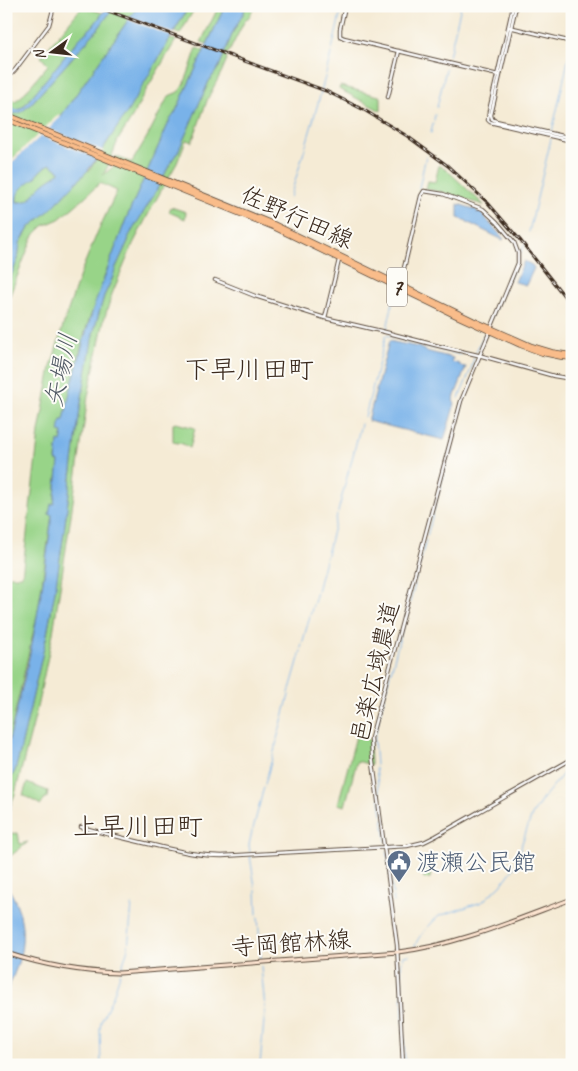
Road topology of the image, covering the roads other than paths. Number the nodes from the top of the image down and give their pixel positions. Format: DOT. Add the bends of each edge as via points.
graph roads {
  1 [pos="54,6"];
  2 [pos="345,6"];
  3 [pos="514,6"];
  4 [pos="509,27"];
  5 [pos="568,41"];
  6 [pos="399,51"];
  7 [pos="10,75"];
  8 [pos="498,75"];
  9 [pos="388,97"];
  10 [pos="6,114"];
  11 [pos="6,119"];
  12 [pos="572,140"];
  13 [pos="202,196"];
  14 [pos="234,209"];
  15 [pos="339,260"];
  16 [pos="215,280"];
  17 [pos="400,284"];
  18 [pos="325,318"];
  19 [pos="490,329"];
  20 [pos="479,355"];
  21 [pos="572,356"];
  22 [pos="572,379"];
  23 [pos="572,759"];
  24 [pos="81,827"];
  25 [pos="384,847"];
  26 [pos="572,898"];
  27 [pos="398,952"];
  28 [pos="6,953"];
  29 [pos="403,1065"];
  1 -- 7 [label="street" via="48,25"];
  2 -- 6 [label="street" via="339,31 342,38"];
  3 -- 4 [label="street"];
  4 -- 5 [label="street"];
  4 -- 8 [label="street"];
  6 -- 8 [label="street"];
  6 -- 9 [label="street"];
  8 -- 12 [label="street" via="488,117 490,122"];
  10 -- 13 [label="main road, 佐野行田線 / 7"];
  11 -- 13 [label="main road, 佐野行田線 / 7"];
  13 -- 14 [label="main road, 佐野行田線 / 7"];
  14 -- 15 [label="main road, 佐野行田線 / 7"];
  14 -- 17 [label="main road, 佐野行田線 / 7" via="274,224"];
  15 -- 18 [label="street"];
  15 -- 19 [label="main road, 佐野行田線 / 7"];
  16 -- 18 [label="street"];
  17 -- 19 [label="main road, 佐野行田線 / 7"];
  17 -- 19 [label="street, 邑楽広域農道" via="421,193 443,194 481,207 511,238 519,258"];
  18 -- 20 [label="street"];
  19 -- 20 [label="street, 邑楽広域農道"];
  19 -- 21 [label="main road, 佐野行田線 / 7" via="542,353"];
  20 -- 22 [label="street"];
  20 -- 25 [label="street, 邑楽広域農道" via="461,401 372,732 371,747"];
  23 -- 25 [label="street" via="430,839 407,846"];
  24 -- 25 [label="street" via="203,855"];
  25 -- 27 [label="street, 邑楽広域農道"];
  26 -- 27 [label="main road, 寺岡館林線" via="460,940"];
  27 -- 28 [label="main road, 寺岡館林線" via="132,972 76,970"];
  27 -- 29 [label="street, 邑楽広域農道"];
}
